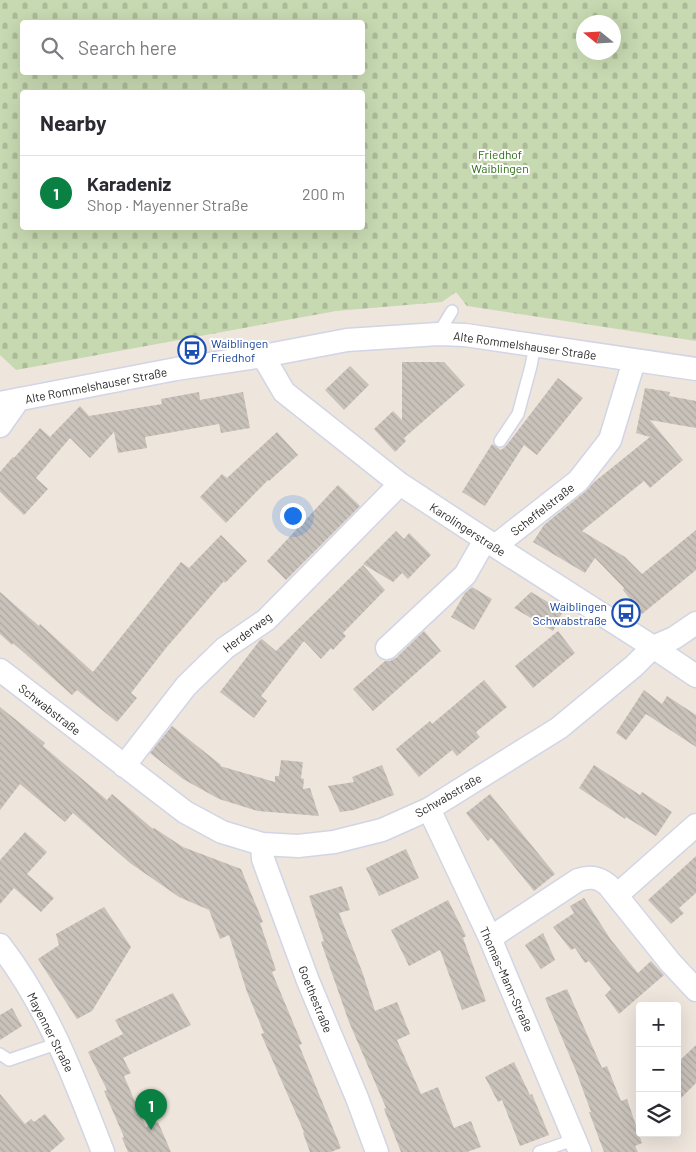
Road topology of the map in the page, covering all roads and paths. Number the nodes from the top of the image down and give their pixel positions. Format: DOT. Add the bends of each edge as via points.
graph roads {
  1 [pos="452,311"];
  2 [pos="438,334"];
  3 [pos="535,345"];
  4 [pos="263,356"];
  5 [pos="634,361"];
  6 [pos="696,369"];
  7 [pos="9,401"];
  8 [pos="0,426"];
  9 [pos="500,441"];
  10 [pos="400,484"];
  11 [pos="490,543"];
  12 [pos="696,622"];
  13 [pos="653,647"];
  14 [pos="387,648"];
  15 [pos="0,670"];
  16 [pos="696,676"];
  17 [pos="124,766"];
  18 [pos="429,809"];
  19 [pos="696,825"];
  20 [pos="262,844"];
  21 [pos="617,895"];
  22 [pos="490,938"];
  23 [pos="0,945"];
  24 [pos="696,990"];
  25 [pos="59,1043"];
  26 [pos="0,1054"];
  27 [pos="578,1145"];
  28 [pos="102,1152"];
  29 [pos="377,1152"];
  30 [pos="539,1152"];
  1 -- 2 [label="lane"];
  2 -- 3 [label="street, Alte Rommelshauser Straße"];
  2 -- 4 [label="street, Alte Rommelshauser Straße" via="347,340"];
  3 -- 5 [label="street, Alte Rommelshauser Straße"];
  3 -- 9 [label="lane" via="518,414"];
  4 -- 7 [label="street, Alte Rommelshauser Straße"];
  4 -- 10 [label="street, Karolingerstraße" via="284,392"];
  5 -- 6 [label="street, Alte Rommelshauser Straße"];
  5 -- 11 [label="street, Scheffelstraße" via="610,440 578,481"];
  7 -- 8 [label="street"];
  10 -- 11 [label="street, Karolingerstraße"];
  10 -- 17 [label="street, Herderweg" via="266,620 225,648 186,686"];
  11 -- 13 [label="street, Karolingerstraße"];
  11 -- 14 [label="street, Scheffelstraße" via="465,575"];
  12 -- 13 [label="street, Schwabstraße" via="674,638"];
  13 -- 16 [label="street, Karolingerstraße"];
  13 -- 18 [label="street, Schwabstraße" via="559,728"];
  15 -- 17 [label="street, Schwabstraße"];
  17 -- 20 [label="street, Schwabstraße" via="185,812 222,832"];
  18 -- 20 [label="street, Schwabstraße" via="382,830 334,842 298,846"];
  18 -- 22 [label="street, Thomas-Mann-Straße"];
  19 -- 21 [label="street"];
  20 -- 29 [label="street, Goethestraße" via="263,859 308,981"];
  21 -- 22 [label="street" via="604,881 588,877 578,880"];
  21 -- 24 [label="street"];
  22 -- 27 [label="street, Thomas-Mann-Straße"];
  23 -- 25 [label="street, Mayenner Straße" via="27,984"];
  25 -- 26 [label="lane" via="8,1060"];
  25 -- 28 [label="street, Mayenner Straße"];
  27 -- 30 [label="lane"];
}
